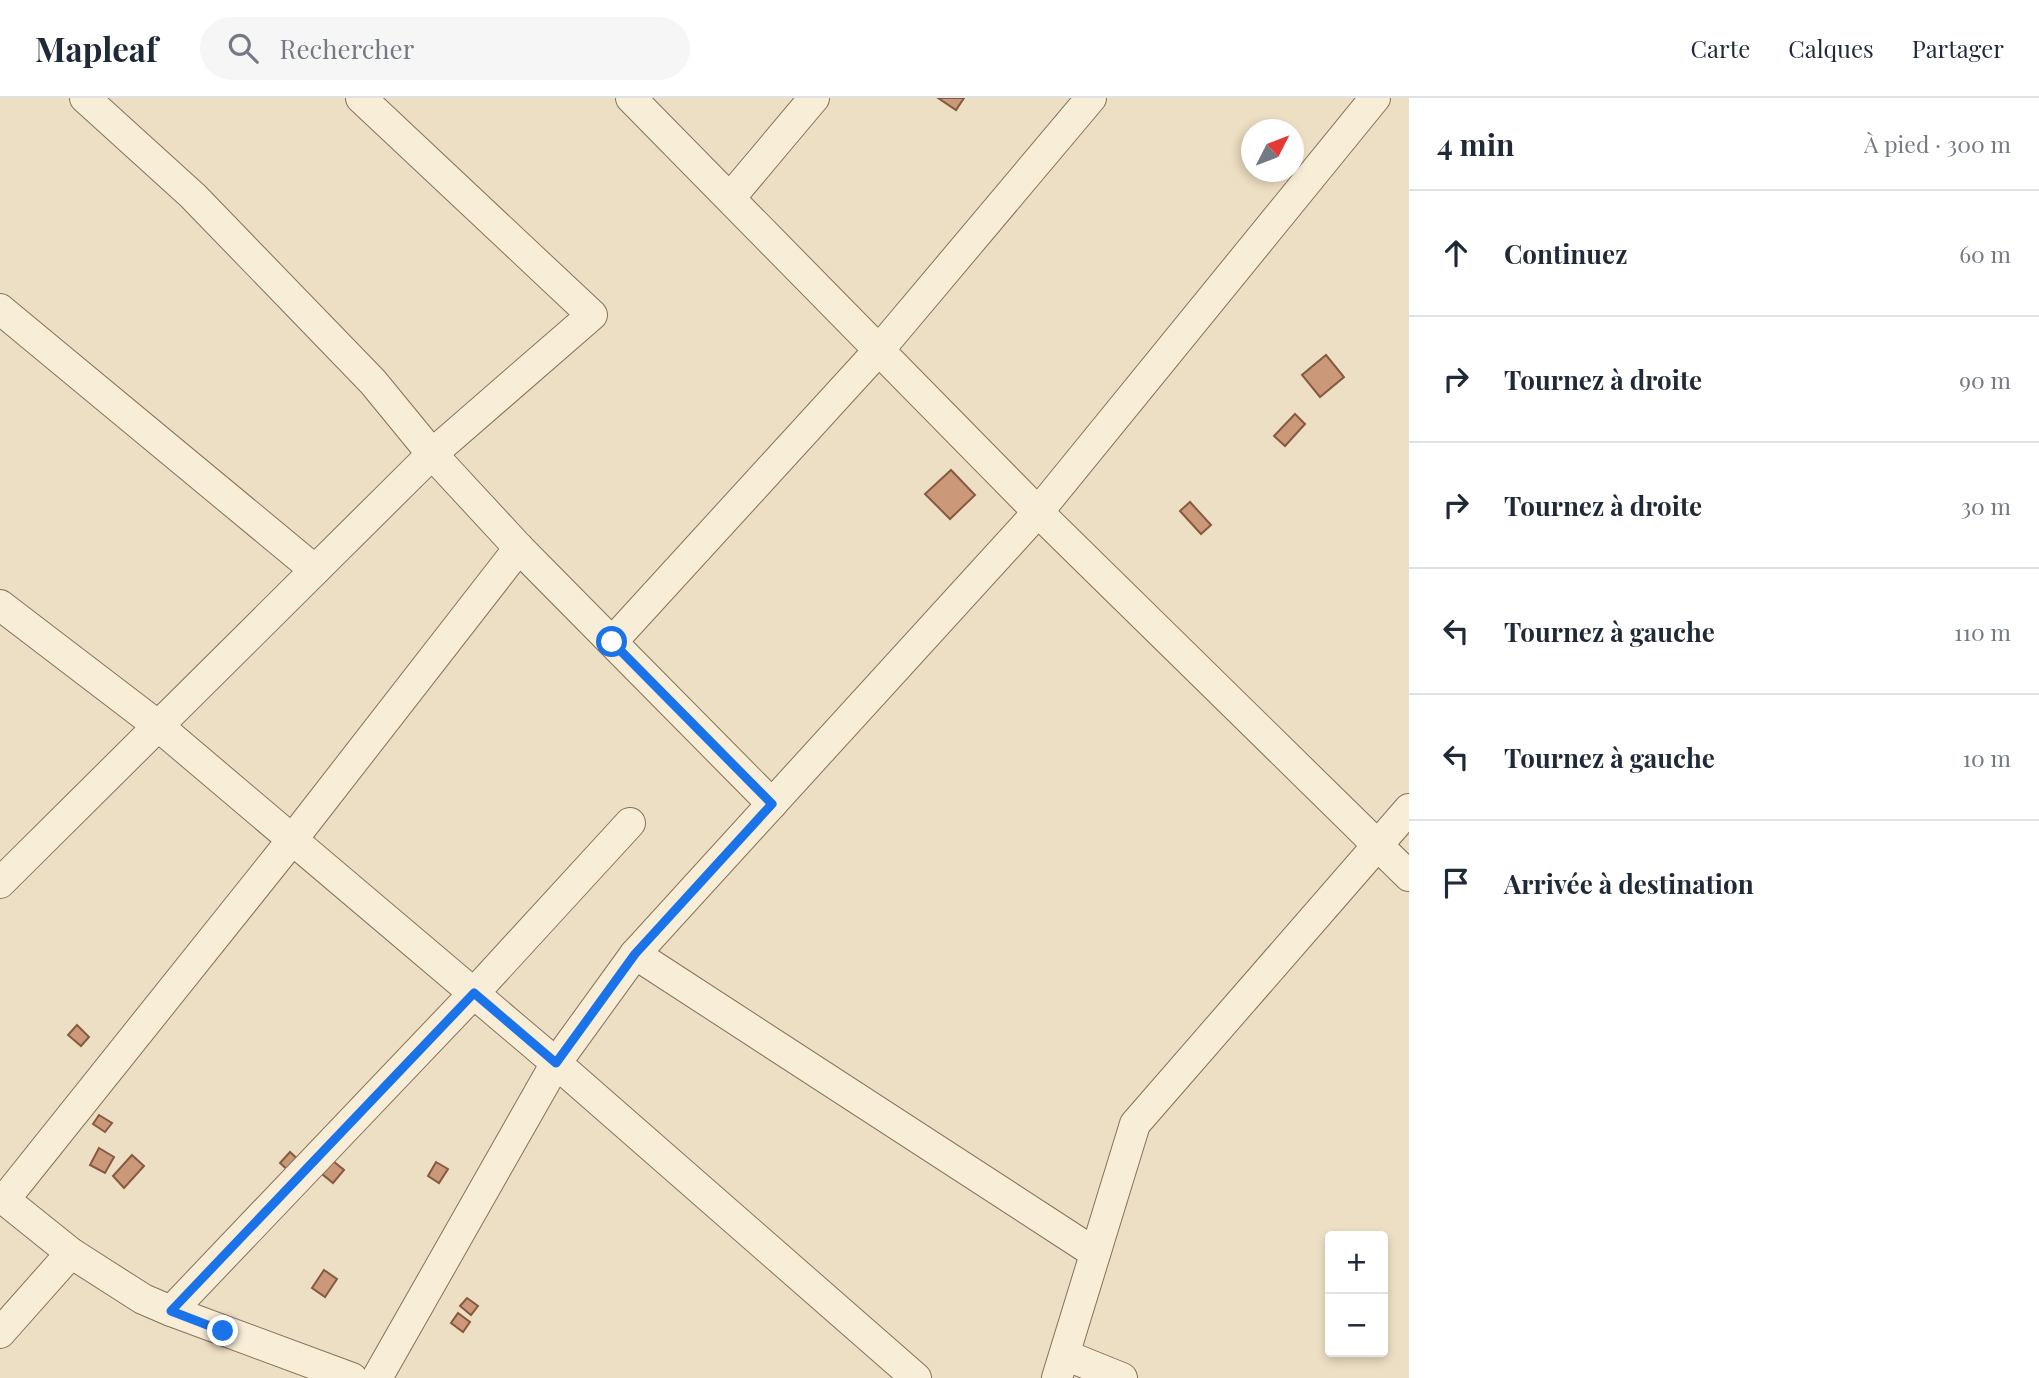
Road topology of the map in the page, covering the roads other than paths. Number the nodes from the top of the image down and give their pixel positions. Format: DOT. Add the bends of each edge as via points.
graph roads {
  1 [pos="85,98"];
  2 [pos="361,98"];
  3 [pos="631,98"];
  4 [pos="814,98"];
  5 [pos="1091,98"];
  6 [pos="1376,98"];
  7 [pos="730,198"];
  8 [pos="0,309"];
  9 [pos="879,350"];
  10 [pos="432,454"];
  11 [pos="1038,512"];
  12 [pos="519,548"];
  13 [pos="315,570"];
  14 [pos="0,605"];
  15 [pos="612,642"];
  16 [pos="157,725"];
  17 [pos="772,804"];
  18 [pos="1409,809"];
  19 [pos="630,823"];
  20 [pos="292,839"];
  21 [pos="1377,845"];
  22 [pos="1409,876"];
  23 [pos="0,883"];
  24 [pos="635,954"];
  25 [pos="474,993"];
  26 [pos="556,1063"];
  27 [pos="2,1198"];
  28 [pos="71,1253"];
  29 [pos="1095,1253"];
  30 [pos="171,1311"];
  31 [pos="0,1333"];
  32 [pos="1061,1367"];
  33 [pos="352,1378"];
  34 [pos="377,1378"];
  35 [pos="916,1378"];
  36 [pos="1122,1378"];
  1 -- 10 [label="street" via="193,196 373,382"];
  2 -- 10 [label="street" via="592,315"];
  3 -- 7 [label="street"];
  4 -- 7 [label="street"];
  5 -- 9 [label="street"];
  6 -- 11 [label="street"];
  7 -- 9 [label="street"];
  8 -- 13 [label="street"];
  9 -- 11 [label="street"];
  9 -- 15 [label="street"];
  10 -- 12 [label="street"];
  10 -- 13 [label="street"];
  11 -- 17 [label="street"];
  11 -- 21 [label="street"];
  12 -- 15 [label="street"];
  12 -- 20 [label="street"];
  13 -- 16 [label="street"];
  14 -- 16 [label="street"];
  15 -- 17 [label="street"];
  16 -- 20 [label="street"];
  16 -- 23 [label="street"];
  17 -- 24 [label="street"];
  18 -- 21 [label="street"];
  19 -- 25 [label="street"];
  20 -- 25 [label="street"];
  20 -- 27 [label="street"];
  21 -- 22 [label="street"];
  21 -- 29 [label="street" via="1135,1124"];
  24 -- 26 [label="street"];
  24 -- 29 [label="street"];
  25 -- 26 [label="street"];
  25 -- 30 [label="street"];
  26 -- 34 [label="street"];
  26 -- 35 [label="street"];
  27 -- 28 [label="street"];
  28 -- 30 [label="street"];
  28 -- 31 [label="street"];
  29 -- 32 [label="street"];
  30 -- 33 [label="street"];
  32 -- 36 [label="street"];
}
